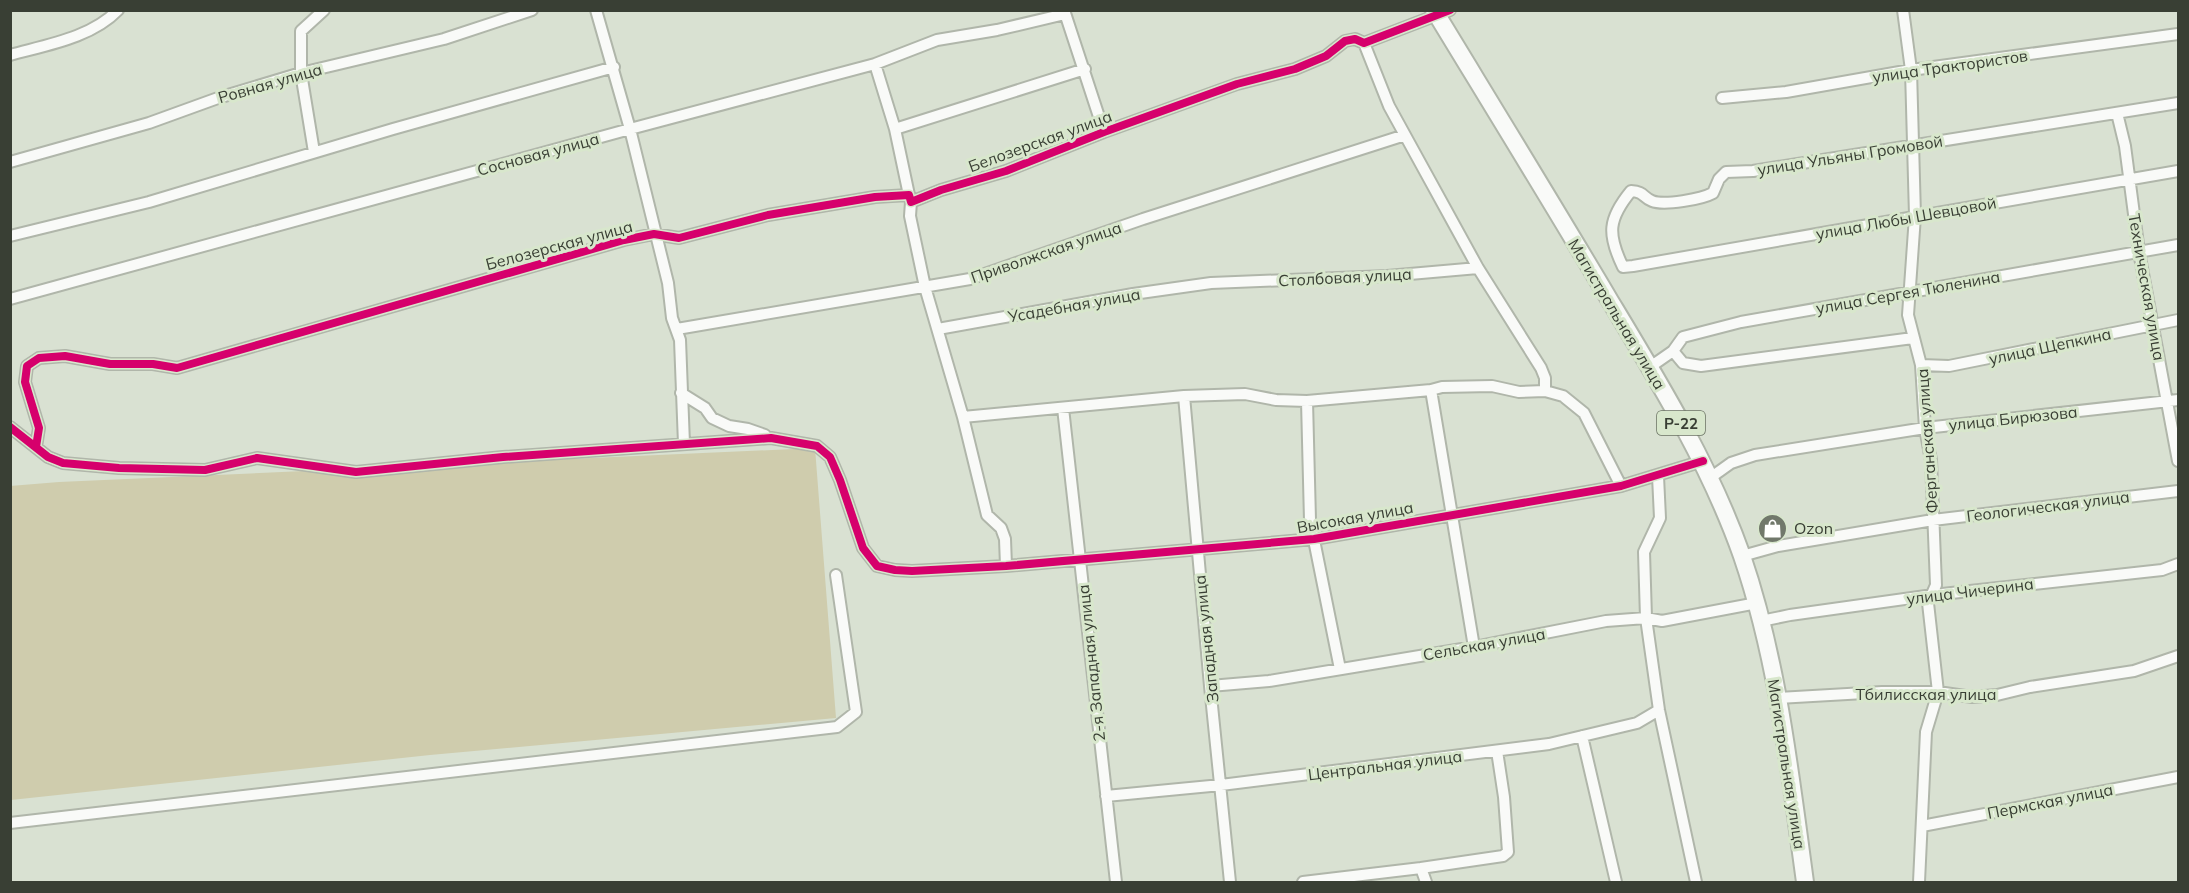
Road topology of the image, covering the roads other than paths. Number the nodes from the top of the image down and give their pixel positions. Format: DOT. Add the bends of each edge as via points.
graph roads {
  1 [pos="118,10"];
  2 [pos="324,10"];
  3 [pos="532,10"];
  4 [pos="596,10"];
  5 [pos="1903,10"];
  6 [pos="1065,12"];
  7 [pos="1441,12"];
  8 [pos="2178,34"];
  9 [pos="1364,43"];
  10 [pos="10,55"];
  11 [pos="875,64"];
  12 [pos="614,68"];
  13 [pos="1085,69"];
  14 [pos="1911,70"];
  15 [pos="301,73"];
  16 [pos="1722,98"];
  17 [pos="2178,103"];
  18 [pos="2117,113"];
  19 [pos="630,129"];
  20 [pos="895,129"];
  21 [pos="1104,132"];
  22 [pos="1405,135"];
  23 [pos="1912,146"];
  24 [pos="314,152"];
  25 [pos="10,162"];
  26 [pos="2178,171"];
  27 [pos="2130,180"];
  28 [pos="910,198"];
  29 [pos="1915,216"];
  30 [pos="654,234"];
  31 [pos="10,236"];
  32 [pos="2178,245"];
  33 [pos="2139,252"];
  34 [pos="1633,266"];
  35 [pos="1478,268"];
  36 [pos="1211,283"];
  37 [pos="925,287"];
  38 [pos="1909,291"];
  39 [pos="10,299"];
  40 [pos="2178,320"];
  41 [pos="2153,325"];
  42 [pos="677,329"];
  43 [pos="938,329"];
  44 [pos="1913,338"];
  45 [pos="1673,351"];
  46 [pos="1921,365"];
  47 [pos="1650,367"];
  48 [pos="1431,390"];
  49 [pos="1545,391"];
  50 [pos="681,393"];
  51 [pos="1184,396"];
  52 [pos="2173,400"];
  53 [pos="1307,401"];
  54 [pos="1063,408"];
  55 [pos="963,417"];
  56 [pos="10,427"];
  57 [pos="1925,428"];
  58 [pos="771,438"];
  59 [pos="684,444"];
  60 [pos="36,447"];
  61 [pos="1703,461"];
  62 [pos="2178,461"];
  63 [pos="1658,476"];
  64 [pos="1710,478"];
  65 [pos="1621,486"];
  66 [pos="2178,490"];
  67 [pos="1450,514"];
  68 [pos="1933,520"];
  69 [pos="1314,539"];
  70 [pos="1197,550"];
  71 [pos="1742,556"];
  72 [pos="1080,560"];
  73 [pos="2178,564"];
  74 [pos="1006,566"];
  75 [pos="836,575"];
  76 [pos="1933,595"];
  77 [pos="1757,603"];
  78 [pos="1646,618"];
  79 [pos="1761,621"];
  80 [pos="1474,647"];
  81 [pos="2178,656"];
  82 [pos="1340,669"];
  83 [pos="1210,686"];
  84 [pos="1938,692"];
  85 [pos="1778,698"];
  86 [pos="1659,710"];
  87 [pos="1582,736"];
  88 [pos="1497,751"];
  89 [pos="2178,777"];
  90 [pos="1221,785"];
  91 [pos="1106,796"];
  92 [pos="10,823"];
  93 [pos="1922,826"];
  94 [pos="1421,868"];
  95 [pos="1116,882"];
  96 [pos="1230,882"];
  97 [pos="1303,882"];
  98 [pos="1426,882"];
  99 [pos="1616,882"];
  100 [pos="1696,882"];
  101 [pos="1805,882"];
  102 [pos="1919,882"];
  1 -- 10 [label="street" via="110,19 76,36"];
  2 -- 15 [label="street" via="301,31"];
  3 -- 15 [label="street, Ровная улица" via="444,39"];
  4 -- 12 [label="street"];
  5 -- 14 [label="street, Ферганская улица"];
  6 -- 11 [label="street, Сосновая улица" via="997,30 937,40"];
  6 -- 13 [label="street"];
  7 -- 9 [label="street, Белозерская улица"];
  7 -- 47 [label="highway, Магистральная улица / Р-22"];
  8 -- 14 [label="street, улица Трактористов"];
  9 -- 21 [label="street, Белозерская улица" via="1355,39 1345,41 1326,56 1295,69 1237,84"];
  9 -- 22 [label="street"];
  11 -- 19 [label="street, Сосновая улица"];
  11 -- 20 [label="street"];
  12 -- 19 [label="street"];
  12 -- 24 [label="street"];
  13 -- 20 [label="street"];
  13 -- 21 [label="street"];
  14 -- 16 [label="street, улица Трактористов" via="1786,92"];
  14 -- 23 [label="street, Ферганская улица"];
  15 -- 24 [label="street"];
  15 -- 25 [label="street, Ровная улица" via="149,123"];
  17 -- 18 [label="street, улица Ульяны Громовой"];
  18 -- 23 [label="street, улица Ульяны Громовой"];
  18 -- 27 [label="street, Техническая улица"];
  19 -- 30 [label="street"];
  19 -- 39 [label="street, Сосновая улица"];
  20 -- 28 [label="street"];
  21 -- 28 [label="street, Белозерская улица" via="1006,171"];
  22 -- 35 [label="street"];
  22 -- 37 [label="street, Приволжская улица" via="970,279"];
  23 -- 29 [label="street, Ферганская улица"];
  23 -- 34 [label="street, улица Ульяны Громовой" via="1726,172 1713,193 1670,203 1651,201 1641,192 1631,191 1618,207 1611,226 1614,249 1623,267"];
  24 -- 31 [label="street" via="149,202"];
  26 -- 27 [label="street, улица Любы Шевцовой"];
  27 -- 29 [label="street, улица Любы Шевцовой"];
  27 -- 33 [label="street, Техническая улица"];
  28 -- 30 [label="street, Белозерская улица" via="875,197 768,215 679,238"];
  28 -- 37 [label="street"];
  29 -- 34 [label="street, улица Любы Шевцовой"];
  29 -- 38 [label="street, Ферганская улица"];
  30 -- 42 [label="street"];
  30 -- 60 [label="street, Белозерская улица" via="177,368 110,364 65,356 39,358 27,366 25,382 39,428"];
  32 -- 33 [label="street, улица Сергея Тюленина"];
  33 -- 38 [label="street, улица Сергея Тюленина"];
  33 -- 41 [label="street, Техническая улица"];
  35 -- 36 [label="street, Столбовая улица"];
  35 -- 49 [label="street" via="1541,368"];
  36 -- 43 [label="street, Усадебная улица"];
  37 -- 42 [label="street, Приволжская улица"];
  37 -- 43 [label="street"];
  38 -- 44 [label="street, Ферганская улица" via="1908,315"];
  38 -- 45 [label="street, улица Сергея Тюленина" via="1701,331 1683,337"];
  40 -- 41 [label="street, улица Щепкина"];
  41 -- 46 [label="street, улица Щепкина" via="1948,366"];
  41 -- 52 [label="street, Техническая улица"];
  42 -- 50 [label="street"];
  43 -- 55 [label="street"];
  44 -- 45 [label="street" via="1701,366 1683,363"];
  44 -- 46 [label="street, Ферганская улица"];
  45 -- 47 [label="street, улица Сергея Тюленина"];
  46 -- 57 [label="street, Ферганская улица"];
  47 -- 61 [label="highway, Магистральная улица / Р-22"];
  48 -- 49 [label="street" via="1492,386 1519,392"];
  48 -- 53 [label="street"];
  48 -- 67 [label="street"];
  49 -- 65 [label="street" via="1563,396 1584,413"];
  50 -- 58 [label="street" via="705,408 712,418"];
  50 -- 59 [label="street"];
  51 -- 53 [label="street" via="1245,394"];
  51 -- 54 [label="street"];
  51 -- 70 [label="street, Западная улица"];
  52 -- 57 [label="street, улица Бирюзова"];
  52 -- 62 [label="street, Техническая улица"];
  53 -- 69 [label="street" via="1308,501"];
  54 -- 55 [label="street"];
  54 -- 72 [label="street, 2-я Западная улица"];
  55 -- 74 [label="street" via="987,515 1001,528 1005,538"];
  56 -- 60 [label="street"];
  57 -- 64 [label="street, улица Бирюзова" via="1755,455 1731,463"];
  57 -- 68 [label="street, Ферганская улица" via="1931,460"];
  58 -- 59 [label="street"];
  58 -- 74 [label="street, Высокая улица" via="817,446 830,458 863,548 878,566 912,571"];
  59 -- 60 [label="street" via="356,472 257,458 205,470 119,468 63,463"];
  61 -- 63 [label="street, Высокая улица"];
  61 -- 64 [label="highway, Магистральная улица / Р-22"];
  63 -- 65 [label="street, Высокая улица"];
  63 -- 78 [label="street" via="1660,518 1644,552"];
  64 -- 71 [label="highway, Магистральная улица / Р-22"];
  65 -- 67 [label="street, Высокая улица"];
  66 -- 68 [label="street, Геологическая улица"];
  67 -- 69 [label="street, Высокая улица"];
  67 -- 80 [label="street"];
  68 -- 71 [label="street, Геологическая улица" via="1778,546"];
  68 -- 76 [label="street, Ферганская улица"];
  69 -- 70 [label="street, Высокая улица"];
  69 -- 82 [label="street"];
  70 -- 72 [label="street, Высокая улица"];
  70 -- 83 [label="street, Западная улица"];
  71 -- 77 [label="highway, Магистральная улица / Р-22"];
  72 -- 74 [label="street, Высокая улица"];
  72 -- 91 [label="street, 2-я Западная улица"];
  73 -- 76 [label="street, улица Чичерина" via="2162,570"];
  75 -- 92 [label="street" via="856,712 837,727"];
  76 -- 79 [label="street, улица Чичерина"];
  76 -- 84 [label="street, Ферганская улица" via="1928,603"];
  77 -- 78 [label="street, Сельская улица" via="1662,621"];
  77 -- 79 [label="highway, Магистральная улица / Р-22"];
  78 -- 80 [label="street, Сельская улица" via="1606,621"];
  78 -- 86 [label="street"];
  79 -- 85 [label="highway, Магистральная улица / Р-22"];
  80 -- 82 [label="street, Сельская улица"];
  81 -- 84 [label="street, Тбилисская улица" via="2134,671 1998,695 1972,697"];
  82 -- 83 [label="street, Сельская улица"];
  83 -- 90 [label="street, Западная улица"];
  84 -- 85 [label="street, Тбилисская улица"];
  84 -- 93 [label="street" via="1926,732"];
  85 -- 101 [label="highway, Магистральная улица / Р-22"];
  86 -- 87 [label="street, Центральная улица" via="1637,723"];
  86 -- 100 [label="street"];
  87 -- 88 [label="street, Центральная улица"];
  87 -- 99 [label="street"];
  88 -- 90 [label="street, Центральная улица"];
  88 -- 94 [label="street" via="1508,852 1503,856"];
  89 -- 93 [label="street, Пермская улица"];
  90 -- 91 [label="street, Центральная улица"];
  90 -- 96 [label="street, Западная улица"];
  91 -- 95 [label="street, 2-я Западная улица"];
  93 -- 102 [label="street"];
  94 -- 97 [label="street"];
  94 -- 98 [label="street"];
}
